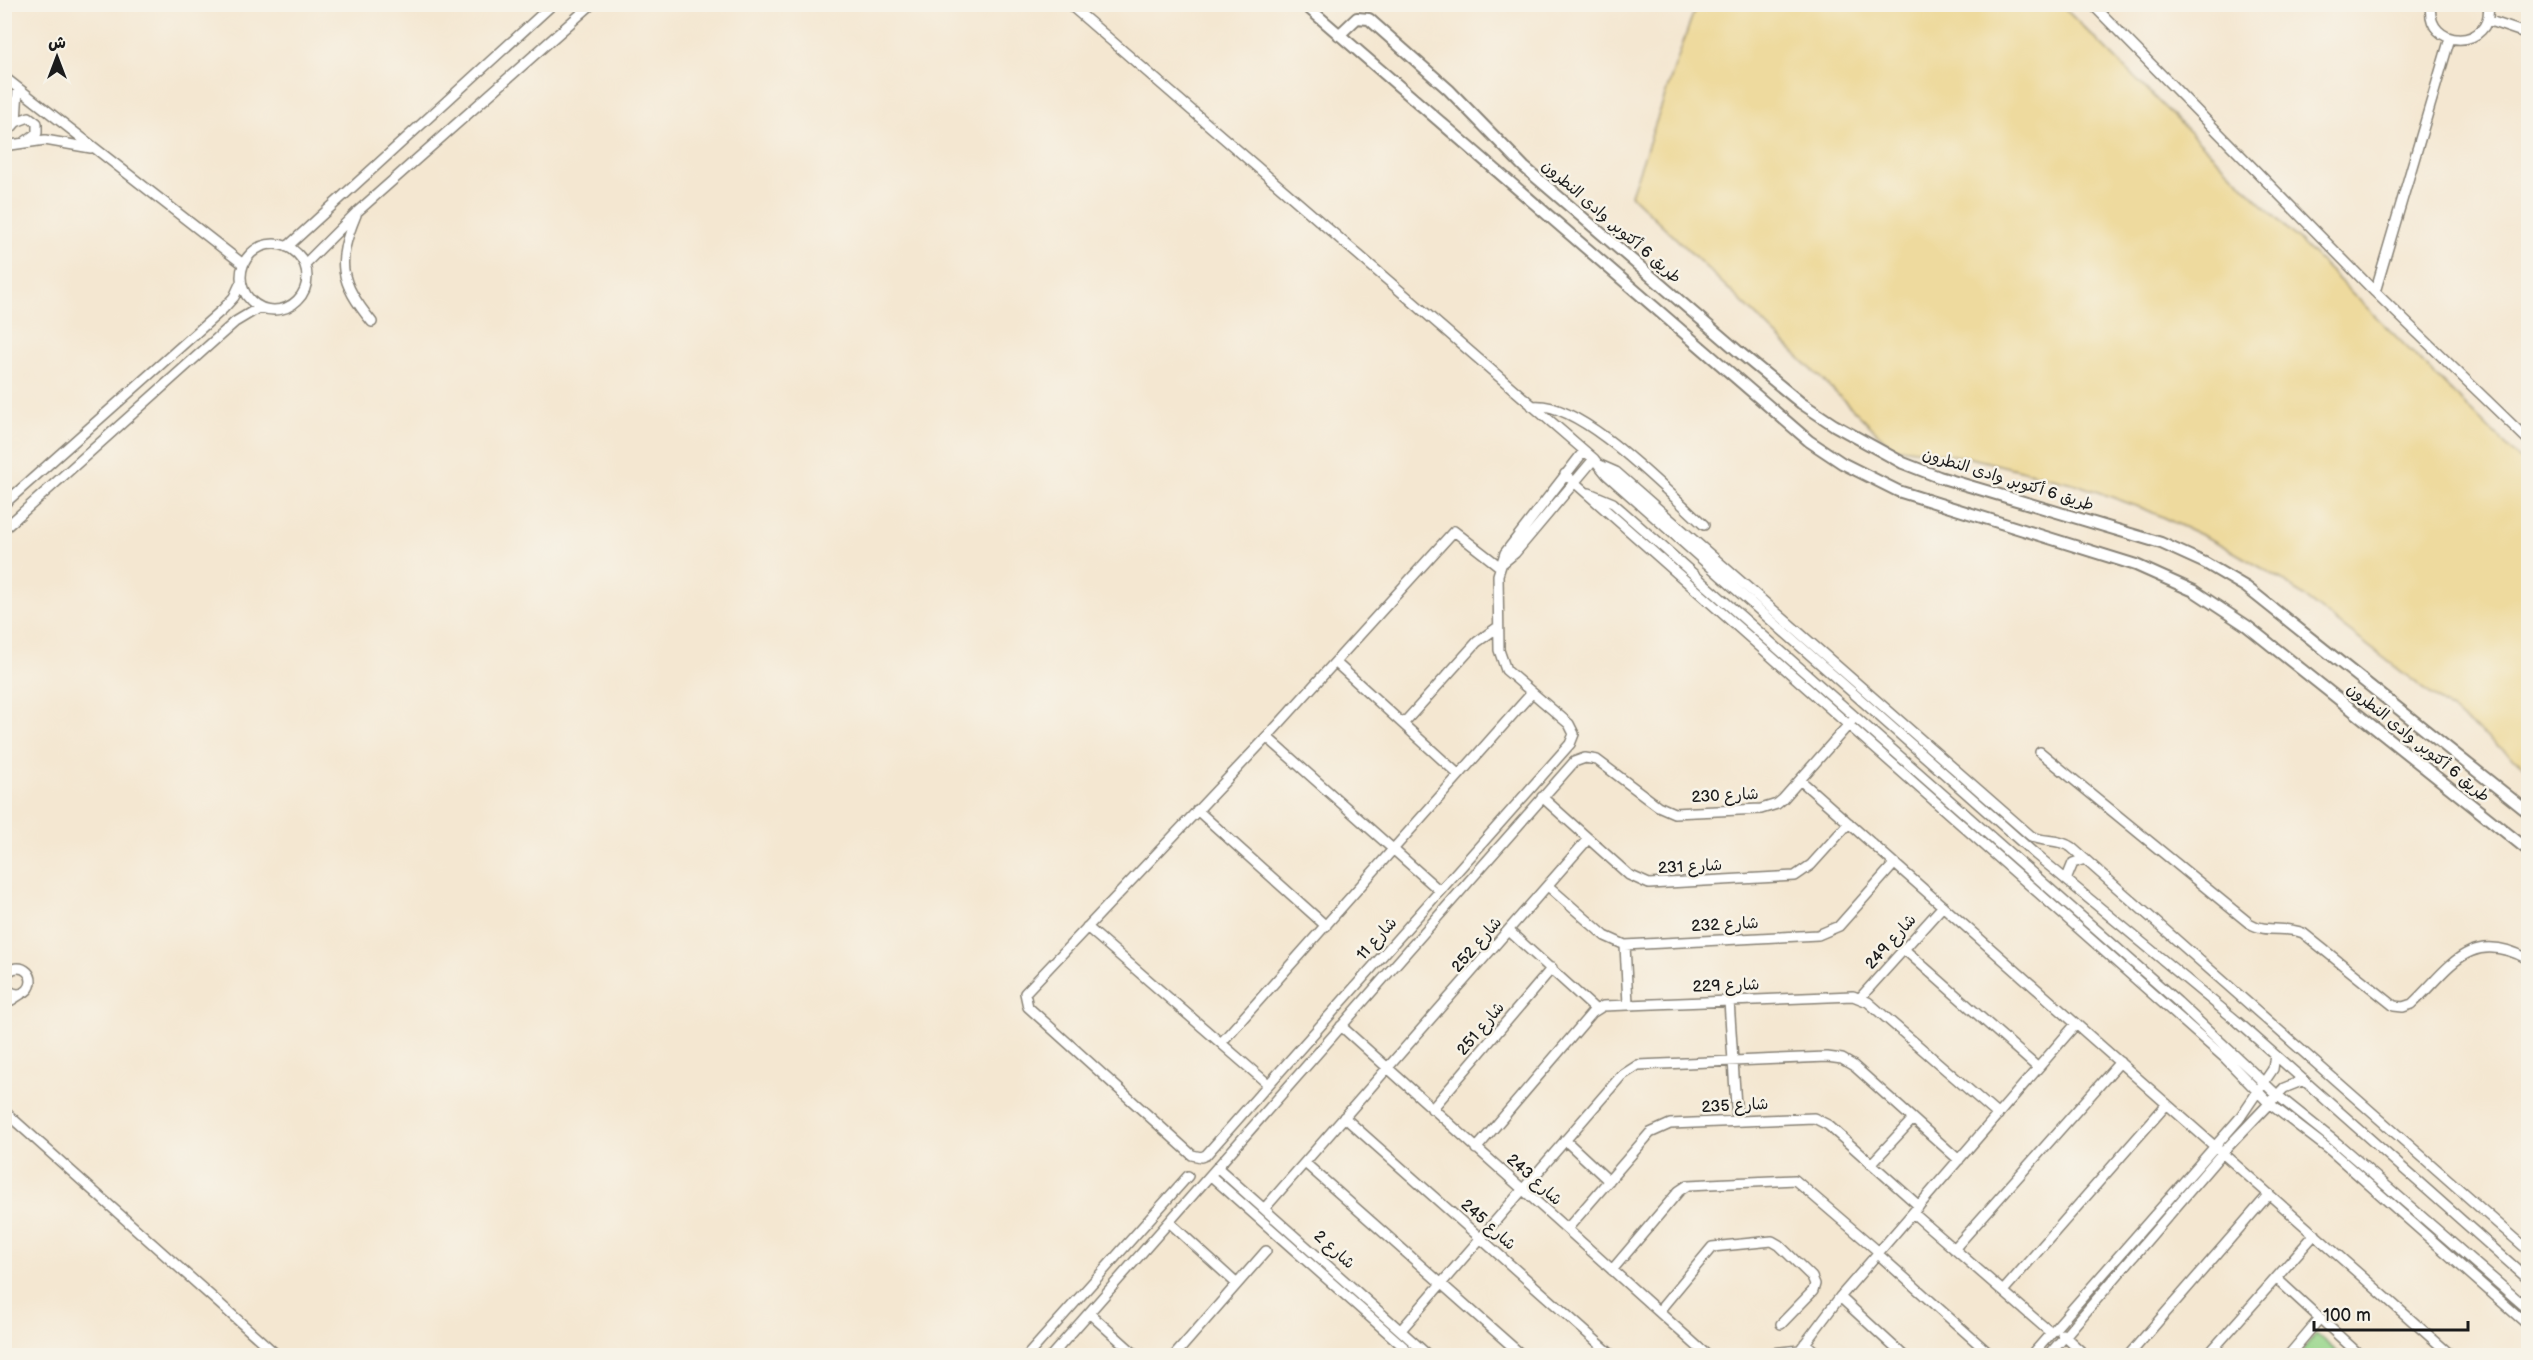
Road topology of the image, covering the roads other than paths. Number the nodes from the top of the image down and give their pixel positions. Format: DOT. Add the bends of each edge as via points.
graph roads {
  1 [pos="553,4"];
  2 [pos="592,4"];
  3 [pos="1069,4"];
  4 [pos="1304,4"];
  5 [pos="2092,4"];
  6 [pos="2431,4"];
  7 [pos="2488,4"];
  8 [pos="2487,20"];
  9 [pos="2529,34"];
  10 [pos="1339,35"];
  11 [pos="2450,38"];
  12 [pos="4,77"];
  13 [pos="18,88"];
  14 [pos="16,122"];
  15 [pos="4,136"];
  16 [pos="27,141"];
  17 [pos="4,146"];
  18 [pos="93,148"];
  19 [pos="357,212"];
  20 [pos="287,246"];
  21 [pos="243,264"];
  22 [pos="305,264"];
  23 [pos="241,282"];
  24 [pos="2375,292"];
  25 [pos="261,307"];
  26 [pos="372,322"];
  27 [pos="1532,406"];
  28 [pos="2529,440"];
  29 [pos="1584,451"];
  30 [pos="1597,462"];
  31 [pos="1565,474"];
  32 [pos="1575,481"];
  33 [pos="1589,493"];
  34 [pos="4,504"];
  35 [pos="1547,506"];
  36 [pos="1704,525"];
  37 [pos="4,528"];
  38 [pos="1700,551"];
  39 [pos="1499,566"];
  40 [pos="1498,627"];
  41 [pos="1335,662"];
  42 [pos="1531,694"];
  43 [pos="1857,716"];
  44 [pos="1403,724"];
  45 [pos="1849,725"];
  46 [pos="1267,737"];
  47 [pos="2040,752"];
  48 [pos="1574,762"];
  49 [pos="1459,775"];
  50 [pos="1800,780"];
  51 [pos="1542,797"];
  52 [pos="1197,810"];
  53 [pos="2529,812"];
  54 [pos="1848,823"];
  55 [pos="1588,839"];
  56 [pos="2045,840"];
  57 [pos="1393,850"];
  58 [pos="2529,850"];
  59 [pos="2035,854"];
  60 [pos="2085,859"];
  61 [pos="1895,863"];
  62 [pos="2066,880"];
  63 [pos="1548,886"];
  64 [pos="1440,891"];
  65 [pos="1943,906"];
  66 [pos="1326,926"];
  67 [pos="1087,927"];
  68 [pos="1509,931"];
  69 [pos="1625,945"];
  70 [pos="1905,950"];
  71 [pos="2529,960"];
  72 [pos="4,962"];
  73 [pos="18,968"];
  74 [pos="1552,968"];
  75 [pos="5,981"];
  76 [pos="21,994"];
  77 [pos="1860,998"];
  78 [pos="1729,1001"];
  79 [pos="1628,1004"];
  80 [pos="4,1005"];
  81 [pos="1595,1010"];
  82 [pos="2076,1024"];
  83 [pos="1341,1026"];
  84 [pos="1221,1043"];
  85 [pos="2275,1055"];
  86 [pos="1733,1060"];
  87 [pos="2120,1062"];
  88 [pos="2038,1068"];
  89 [pos="1387,1069"];
  90 [pos="2304,1080"];
  91 [pos="2263,1083"];
  92 [pos="1268,1084"];
  93 [pos="2257,1092"];
  94 [pos="2277,1095"];
  95 [pos="2167,1104"];
  96 [pos="2270,1104"];
  97 [pos="1432,1109"];
  98 [pos="4,1111"];
  99 [pos="1998,1114"];
  100 [pos="1344,1117"];
  101 [pos="1913,1119"];
  102 [pos="1737,1121"];
  103 [pos="1565,1140"];
  104 [pos="2215,1145"];
  105 [pos="1476,1149"];
  106 [pos="2223,1152"];
  107 [pos="1959,1160"];
  108 [pos="1305,1163"];
  109 [pos="1871,1164"];
  110 [pos="1215,1172"];
  111 [pos="1188,1176"];
  112 [pos="1609,1181"];
  113 [pos="1522,1190"];
  114 [pos="2269,1194"];
  115 [pos="1264,1209"];
  116 [pos="1916,1209"];
  117 [pos="1170,1223"];
  118 [pos="1567,1229"];
  119 [pos="2315,1234"];
  120 [pos="1480,1238"];
  121 [pos="1954,1249"];
  122 [pos="2529,1250"];
  123 [pos="1266,1251"];
  124 [pos="1879,1253"];
  125 [pos="1612,1270"];
  126 [pos="2276,1278"];
  127 [pos="2529,1279"];
  128 [pos="1442,1282"];
  129 [pos="1237,1284"];
  130 [pos="2003,1291"];
  131 [pos="1840,1298"];
  132 [pos="2529,1309"];
  133 [pos="1659,1311"];
  134 [pos="1089,1313"];
  135 [pos="2320,1318"];
  136 [pos="1781,1324"];
  137 [pos="2529,1325"];
  138 [pos="1401,1330"];
  139 [pos="2053,1330"];
  140 [pos="2065,1336"];
  141 [pos="1408,1344"];
  142 [pos="1804,1350"];
  143 [pos="1786,1353"];
  144 [pos="278,1356"];
  145 [pos="1027,1356"];
  146 [pos="1052,1356"];
  147 [pos="1137,1356"];
  148 [pos="1174,1356"];
  149 [pos="1414,1356"];
  150 [pos="1429,1356"];
  151 [pos="1523,1356"];
  152 [pos="1613,1356"];
  153 [pos="1708,1356"];
  154 [pos="1744,1356"];
  155 [pos="1820,1356"];
  156 [pos="1904,1356"];
  157 [pos="1992,1356"];
  158 [pos="2031,1356"];
  159 [pos="2048,1356"];
  160 [pos="2086,1356"];
  161 [pos="2128,1356"];
  162 [pos="2207,1356"];
  163 [pos="2288,1356"];
  164 [pos="2361,1356"];
  165 [pos="2452,1356"];
  1 -- 20 [label="street"];
  2 -- 19 [label="street"];
  3 -- 27 [label="street"];
  4 -- 10 [label="street, طريق 6 أكتوبر, وادى النطرون"];
  5 -- 24 [label="street"];
  6 -- 11 [label="street" via="2434,25"];
  7 -- 8 [label="street"];
  8 -- 9 [label="street"];
  8 -- 11 [label="street" via="2472,37"];
  10 -- 53 [label="street, طريق 6 أكتوبر, وادى النطرون" via="1357,18 1369,20 1449,90 1533,174 1755,365 1834,425 1939,477 2141,535 2205,563 2246,587"];
  10 -- 58 [label="street, طريق 6 أكتوبر, وادى النطرون" via="1809,441 1842,463 1898,491 2136,565 2194,591 2247,626"];
  11 -- 24 [label="street"];
  12 -- 13 [label="street"];
  13 -- 14 [label="street"];
  13 -- 18 [label="street"];
  14 -- 15 [label="street"];
  14 -- 16 [label="street" via="29,117 37,123 37,133"];
  16 -- 17 [label="street"];
  16 -- 18 [label="street"];
  18 -- 21 [label="street"];
  19 -- 22 [label="street"];
  19 -- 26 [label="street" via="344,248 343,268 352,296"];
  20 -- 21 [label="street" via="261,246"];
  20 -- 22 [label="street"];
  21 -- 23 [label="street"];
  22 -- 25 [label="street" via="306,285 296,302 279,309"];
  23 -- 25 [label="street" via="248,297"];
  23 -- 34 [label="street" via="223,309"];
  24 -- 28 [label="street"];
  25 -- 37 [label="street" via="235,322"];
  27 -- 29 [label="street"];
  27 -- 36 [label="street" via="1557,408 1589,425"];
  29 -- 30 [label="street"];
  29 -- 31 [label="street"];
  30 -- 32 [label="street"];
  30 -- 38 [label="street" via="1616,472"];
  31 -- 32 [label="street"];
  31 -- 35 [label="street"];
  32 -- 33 [label="street"];
  32 -- 35 [label="street"];
  33 -- 43 [label="street" via="1613,503"];
  33 -- 45 [label="street"];
  35 -- 39 [label="street" via="1515,553"];
  38 -- 56 [label="street" via="2031,836"];
  38 -- 59 [label="street"];
  39 -- 40 [label="street"];
  39 -- 41 [label="street" via="1454,531"];
  40 -- 42 [label="street" via="1499,650 1506,670"];
  40 -- 44 [label="street" via="1477,642"];
  41 -- 44 [label="street"];
  41 -- 46 [label="street"];
  42 -- 49 [label="street"];
  42 -- 64 [label="street, شارع 11" via="1569,724 1574,734 1570,744"];
  43 -- 45 [label="street, شارع 230"];
  43 -- 91 [label="street" via="2178,1002"];
  44 -- 49 [label="street"];
  45 -- 50 [label="street, شارع 230"];
  45 -- 93 [label="street" via="2226,1059"];
  46 -- 52 [label="street"];
  46 -- 57 [label="street"];
  47 -- 71 [label="street" via="2248,923 2267,931 2286,929 2303,933 2394,1006 2412,1004 2448,964 2472,951 2502,950"];
  48 -- 50 [label="street, شارع 230" via="1585,758 1597,760 1658,806 1674,813 1769,808"];
  48 -- 51 [label="street, شارع 11"];
  49 -- 57 [label="street"];
  50 -- 54 [label="street"];
  51 -- 55 [label="street, شارع 231"];
  51 -- 83 [label="street, شارع 11"];
  52 -- 66 [label="street"];
  52 -- 67 [label="street"];
  54 -- 55 [label="street, شارع 231" via="1807,870 1788,876 1649,884 1629,875"];
  54 -- 61 [label="street"];
  55 -- 63 [label="street, شارع 252"];
  56 -- 59 [label="street"];
  56 -- 60 [label="street" via="2062,842"];
  57 -- 64 [label="street"];
  57 -- 66 [label="street"];
  59 -- 62 [label="street"];
  60 -- 62 [label="street" via="2073,863"];
  60 -- 122 [label="street"];
  61 -- 65 [label="street"];
  61 -- 69 [label="street, شارع 232" via="1839,926 1826,934"];
  62 -- 85 [label="street"];
  63 -- 68 [label="street, شارع 252"];
  63 -- 69 [label="street" via="1605,936"];
  64 -- 92 [label="street, شارع 11"];
  65 -- 70 [label="street, شارع 249"];
  65 -- 82 [label="street"];
  66 -- 84 [label="street"];
  67 -- 84 [label="street"];
  67 -- 92 [label="street, شارع 11" via="1028,988 1025,1002 1188,1152 1197,1157 1206,1155"];
  68 -- 74 [label="street"];
  68 -- 89 [label="street, شارع 252"];
  69 -- 79 [label="street"];
  70 -- 77 [label="street, شارع 249"];
  70 -- 88 [label="street"];
  72 -- 73 [label="street"];
  73 -- 75 [label="street" via="10,971"];
  73 -- 76 [label="street" via="28,972 31,979 30,987"];
  74 -- 81 [label="street"];
  74 -- 97 [label="street, شارع 251"];
  75 -- 76 [label="street" via="9,991"];
  76 -- 80 [label="street"];
  77 -- 78 [label="street, شارع 229" via="1845,995"];
  77 -- 99 [label="street"];
  78 -- 79 [label="street, شارع 229"];
  78 -- 86 [label="street"];
  79 -- 81 [label="street, شارع 229"];
  81 -- 105 [label="street"];
  82 -- 87 [label="street"];
  82 -- 88 [label="street"];
  83 -- 89 [label="street, شارع 243"];
  83 -- 110 [label="street, شارع 11"];
  84 -- 92 [label="street"];
  85 -- 90 [label="street"];
  85 -- 91 [label="street" via="2273,1069"];
  86 -- 101 [label="street" via="1827,1056 1842,1059"];
  86 -- 102 [label="street"];
  86 -- 103 [label="street" via="1632,1067"];
  87 -- 95 [label="street"];
  87 -- 121 [label="street"];
  88 -- 99 [label="street"];
  89 -- 97 [label="street, شارع 243"];
  89 -- 100 [label="street, شارع 252"];
  90 -- 94 [label="street" via="2290,1083"];
  90 -- 127 [label="street"];
  91 -- 93 [label="street"];
  91 -- 94 [label="street"];
  93 -- 96 [label="street"];
  93 -- 104 [label="street"];
  94 -- 96 [label="street"];
  94 -- 132 [label="street"];
  95 -- 104 [label="street"];
  95 -- 130 [label="street"];
  96 -- 106 [label="street"];
  96 -- 137 [label="street" via="2331,1151"];
  97 -- 105 [label="street, شارع 243"];
  98 -- 144 [label="street"];
  99 -- 107 [label="street"];
  100 -- 108 [label="street, شارع 252"];
  100 -- 120 [label="street, شارع 245"];
  101 -- 107 [label="street"];
  101 -- 109 [label="street"];
  102 -- 109 [label="street, شارع 235" via="1814,1118 1828,1125"];
  102 -- 112 [label="street, شارع 235" via="1670,1124 1656,1129"];
  103 -- 112 [label="street"];
  103 -- 113 [label="street"];
  104 -- 106 [label="street"];
  104 -- 139 [label="street"];
  105 -- 113 [label="street, شارع 243"];
  106 -- 114 [label="street"];
  106 -- 140 [label="street"];
  107 -- 116 [label="street"];
  108 -- 115 [label="street, شارع 252"];
  108 -- 128 [label="street"];
  109 -- 116 [label="street, شارع 235"];
  110 -- 115 [label="street, شارع 2"];
  110 -- 117 [label="street, شارع 11"];
  110 -- 141 [label="street, شارع 2"];
  111 -- 145 [label="street"];
  112 -- 118 [label="street, شارع 235"];
  113 -- 118 [label="street, شارع 243"];
  113 -- 120 [label="street"];
  114 -- 119 [label="street"];
  114 -- 161 [label="street"];
  115 -- 138 [label="street, شارع 2"];
  116 -- 121 [label="street, شارع 235"];
  116 -- 124 [label="street"];
  117 -- 129 [label="street"];
  117 -- 134 [label="street, شارع 11"];
  118 -- 125 [label="street, شارع 243"];
  119 -- 126 [label="street"];
  119 -- 165 [label="street"];
  120 -- 128 [label="street"];
  120 -- 152 [label="street, شارع 245"];
  121 -- 130 [label="street, شارع 235"];
  123 -- 129 [label="street"];
  124 -- 125 [label="street" via="1795,1180 1696,1183 1679,1191"];
  124 -- 131 [label="street"];
  124 -- 157 [label="street"];
  125 -- 133 [label="street, شارع 243"];
  126 -- 135 [label="street"];
  126 -- 162 [label="street"];
  128 -- 138 [label="street"];
  128 -- 151 [label="street"];
  129 -- 148 [label="street"];
  130 -- 139 [label="street, شارع 235"];
  131 -- 142 [label="street"];
  131 -- 156 [label="street"];
  133 -- 136 [label="street" via="1712,1247 1772,1241 1815,1284 1813,1291"];
  133 -- 153 [label="street, شارع 243"];
  134 -- 146 [label="street, شارع 11"];
  134 -- 147 [label="street"];
  135 -- 163 [label="street"];
  135 -- 164 [label="street"];
  138 -- 141 [label="street, شارع 2"];
  139 -- 140 [label="street, شارع 235"];
  139 -- 158 [label="street"];
  140 -- 159 [label="street"];
  140 -- 160 [label="street, شارع 235"];
  141 -- 149 [label="street, شارع 2"];
  141 -- 150 [label="street, شارع 2"];
  142 -- 143 [label="street"];
  142 -- 155 [label="street"];
  143 -- 154 [label="street"];
}
